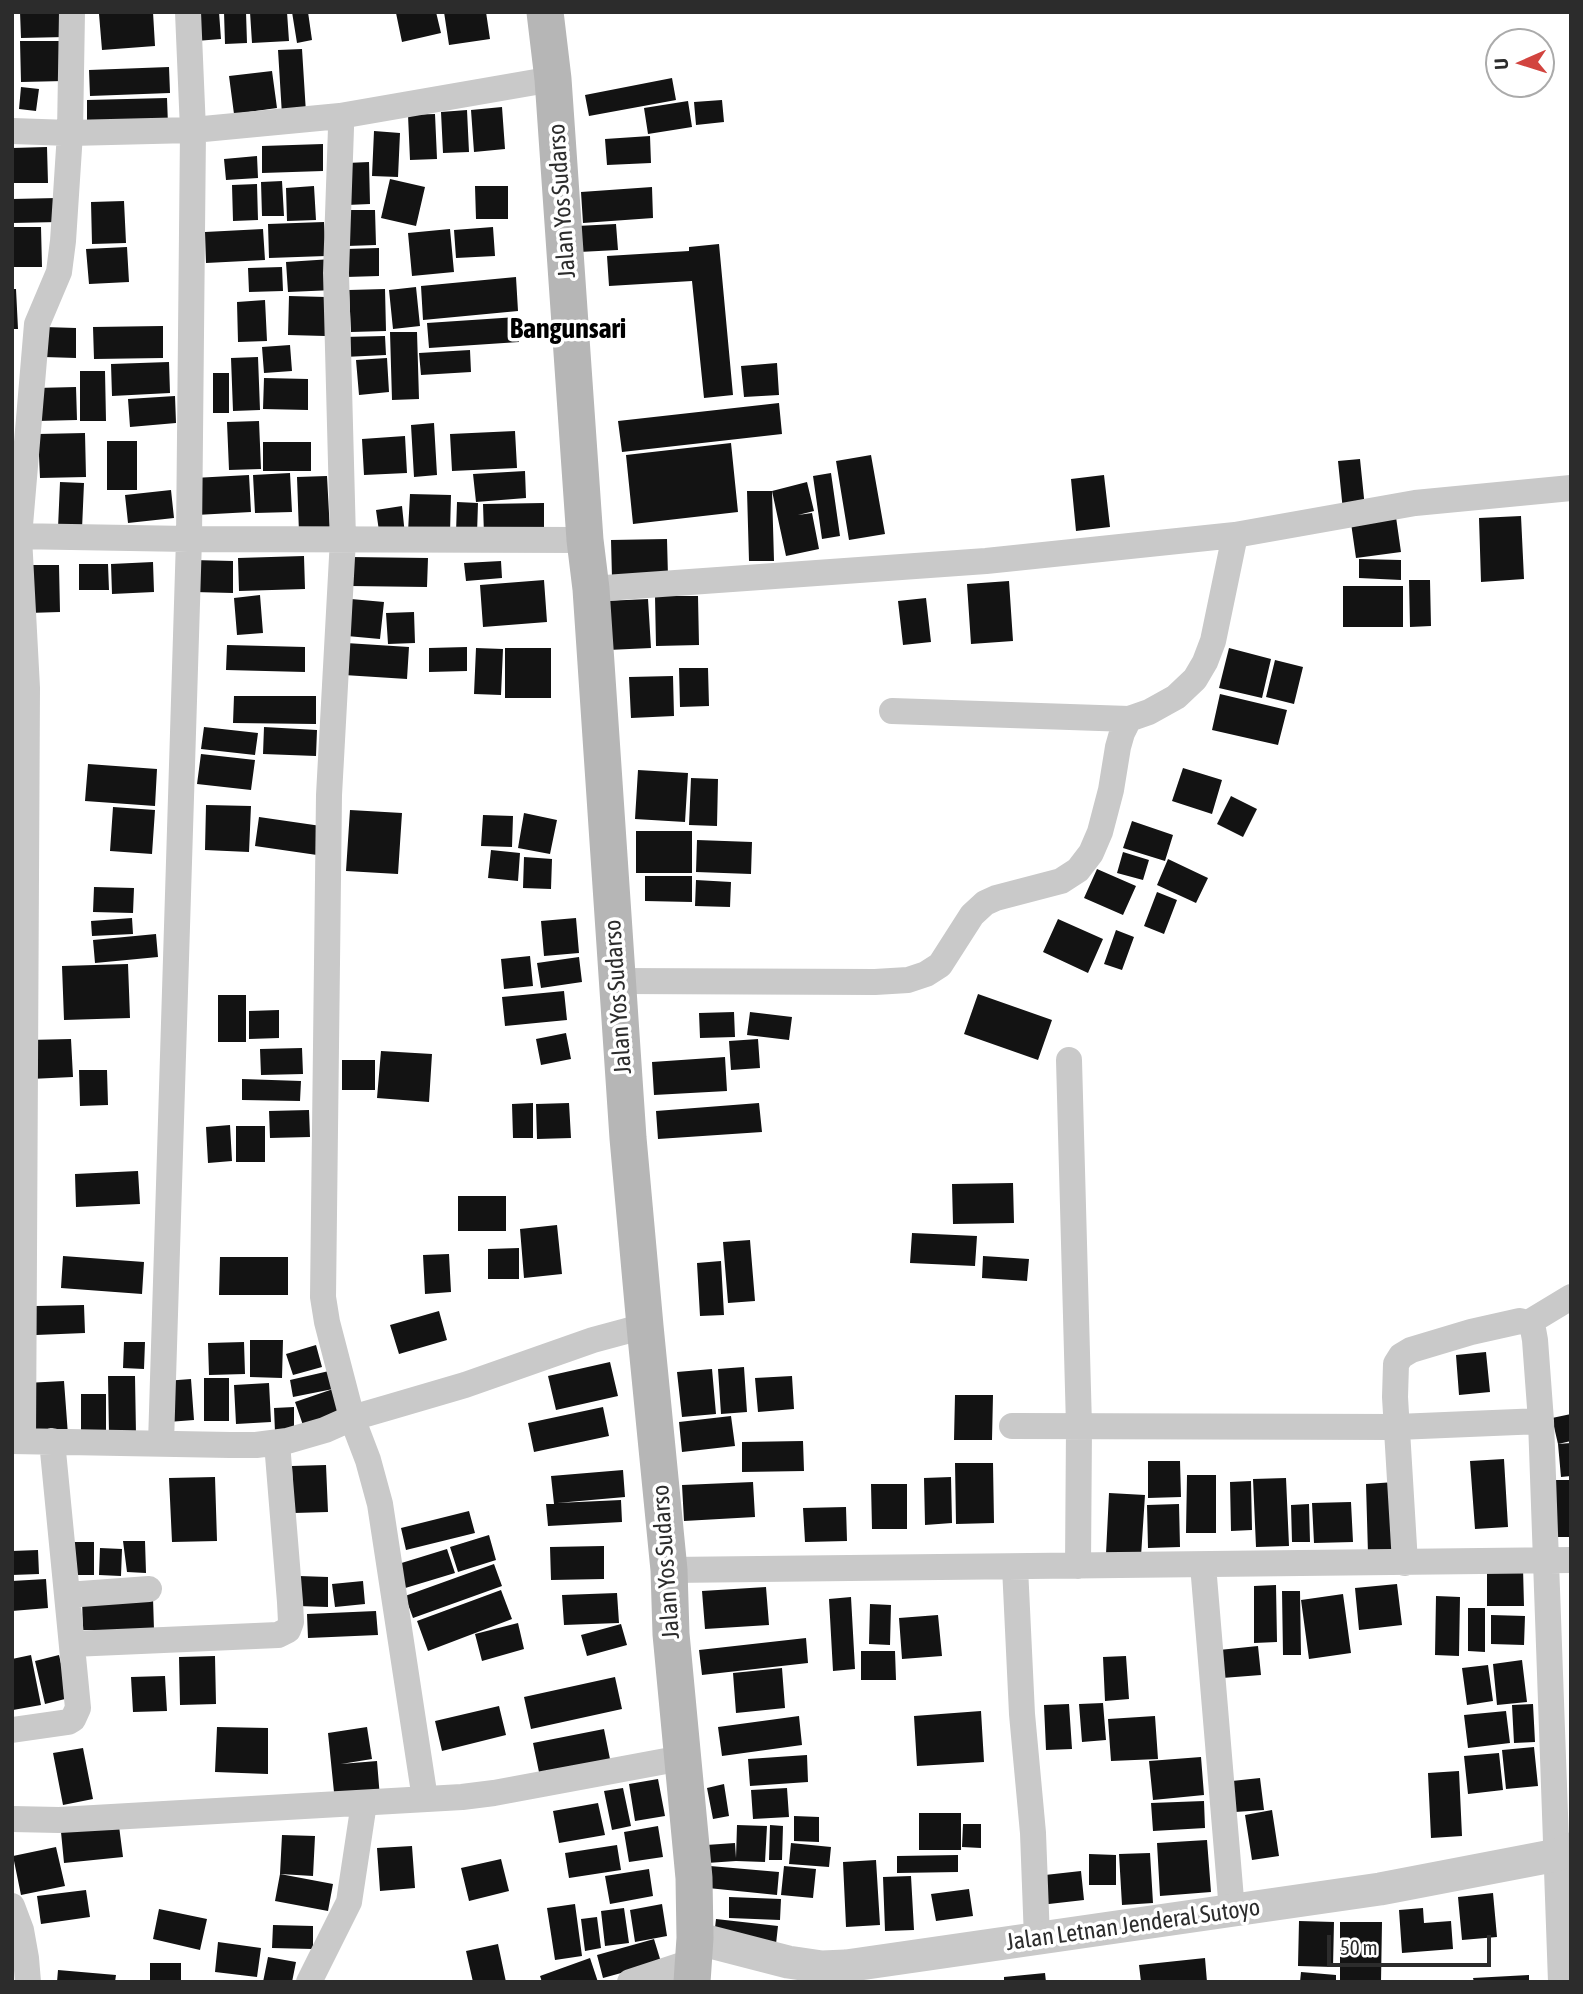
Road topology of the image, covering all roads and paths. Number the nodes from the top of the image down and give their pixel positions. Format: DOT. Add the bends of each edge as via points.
graph roads {
  1 [pos="72,12"];
  2 [pos="188,12"];
  3 [pos="545,12"];
  4 [pos="553,79"];
  5 [pos="340,116"];
  6 [pos="193,130"];
  7 [pos="12,131"];
  8 [pos="70,133"];
  9 [pos="1571,488"];
  10 [pos="1235,535"];
  11 [pos="16,537"];
  12 [pos="189,539"];
  13 [pos="344,539"];
  14 [pos="585,540"];
  15 [pos="591,589"];
  16 [pos="892,711"];
  17 [pos="1129,719"];
  18 [pos="617,981"];
  19 [pos="1069,1059"];
  20 [pos="1571,1297"];
  21 [pos="1528,1323"];
  22 [pos="645,1326"];
  23 [pos="352,1418"];
  24 [pos="1541,1421"];
  25 [pos="1012,1426"];
  26 [pos="1079,1426"];
  27 [pos="1397,1427"];
  28 [pos="18,1441"];
  29 [pos="51,1441"];
  30 [pos="161,1443"];
  31 [pos="277,1443"];
  32 [pos="1558,1560"];
  33 [pos="1405,1563"];
  34 [pos="1203,1565"];
  35 [pos="1078,1566"];
  36 [pos="1015,1567"];
  37 [pos="669,1570"];
  38 [pos="149,1590"];
  39 [pos="67,1595"];
  40 [pos="72,1644"];
  41 [pos="12,1730"];
  42 [pos="682,1758"];
  43 [pos="425,1799"];
  44 [pos="364,1803"];
  45 [pos="12,1819"];
  46 [pos="1564,1852"];
  47 [pos="12,1906"];
  48 [pos="1232,1911"];
  49 [pos="1037,1939"];
  50 [pos="694,1960"];
  51 [pos="832,1974"];
  52 [pos="28,1982"];
  53 [pos="309,1982"];
  54 [pos="630,1982"];
  55 [pos="1561,1982"];
  1 -- 8 [label="street"];
  2 -- 6 [label="street"];
  3 -- 4 [label="main road, Jalan Yos Sudarso"];
  4 -- 5 [label="street"];
  4 -- 14 [label="main road, Jalan Yos Sudarso"];
  5 -- 6 [label="street"];
  5 -- 13 [label="street" via="336,273"];
  6 -- 8 [label="street"];
  6 -- 12 [label="street"];
  7 -- 8 [label="street"];
  8 -- 11 [label="street" via="59,272 35,334"];
  9 -- 10 [label="street" via="1415,503"];
  10 -- 15 [label="street" via="986,561"];
  10 -- 17 [label="street" via="1205,662 1176,697"];
  11 -- 12 [label="street"];
  11 -- 28 [label="street" via="27,688"];
  12 -- 13 [label="street"];
  12 -- 30 [label="street"];
  13 -- 14 [label="street"];
  13 -- 23 [label="street" via="329,795 322,1270 327,1322"];
  14 -- 15 [label="main road, Jalan Yos Sudarso"];
  15 -- 18 [label="main road, Jalan Yos Sudarso"];
  16 -- 17 [label="street"];
  17 -- 18 [label="street" via="1118,747 1100,832 1078,870 1061,881 985,904 972,915 940,965 926,974 875,982"];
  18 -- 22 [label="main road, Jalan Yos Sudarso"];
  19 -- 26 [label="street"];
  20 -- 21 [label="street"];
  21 -- 24 [label="street" via="1535,1340"];
  21 -- 27 [label="street" via="1471,1332 1401,1356 1396,1364"];
  22 -- 23 [label="street"];
  22 -- 37 [label="main road, Jalan Yos Sudarso"];
  23 -- 31 [label="street"];
  23 -- 43 [label="street" via="380,1504"];
  24 -- 27 [label="street"];
  24 -- 32 [label="street"];
  25 -- 26 [label="street"];
  26 -- 27 [label="street"];
  26 -- 35 [label="street"];
  27 -- 33 [label="street"];
  28 -- 29 [label="street"];
  29 -- 30 [label="street"];
  29 -- 39 [label="street"];
  30 -- 31 [label="street"];
  31 -- 40 [label="street" via="290,1602 288,1630 278,1635"];
  32 -- 33 [label="street"];
  32 -- 46 [label="street"];
  33 -- 34 [label="street"];
  34 -- 35 [label="street"];
  34 -- 48 [label="street"];
  35 -- 36 [label="street"];
  36 -- 37 [label="street"];
  36 -- 49 [label="street"];
  37 -- 42 [label="main road, Jalan Yos Sudarso"];
  38 -- 39 [label="street"];
  39 -- 40 [label="street"];
  40 -- 41 [label="street" via="78,1708 73,1719"];
  42 -- 43 [label="street" via="495,1793"];
  42 -- 50 [label="main road, Jalan Yos Sudarso" via="694,1878"];
  43 -- 44 [label="street"];
  44 -- 45 [label="street"];
  44 -- 53 [label="street" via="349,1902"];
  46 -- 48 [label="street, Jalan Letnan Jenderal Sutoyo" via="1380,1889"];
  46 -- 55 [label="street"];
  47 -- 52 [label="street" via="21,1930"];
  48 -- 49 [label="street, Jalan Letnan Jenderal Sutoyo"];
  49 -- 51 [label="street, Jalan Letnan Jenderal Sutoyo" via="846,1966"];
  50 -- 51 [label="street, Jalan Letnan Jenderal Sutoyo" via="769,1958"];
  50 -- 54 [label="street"];
}
